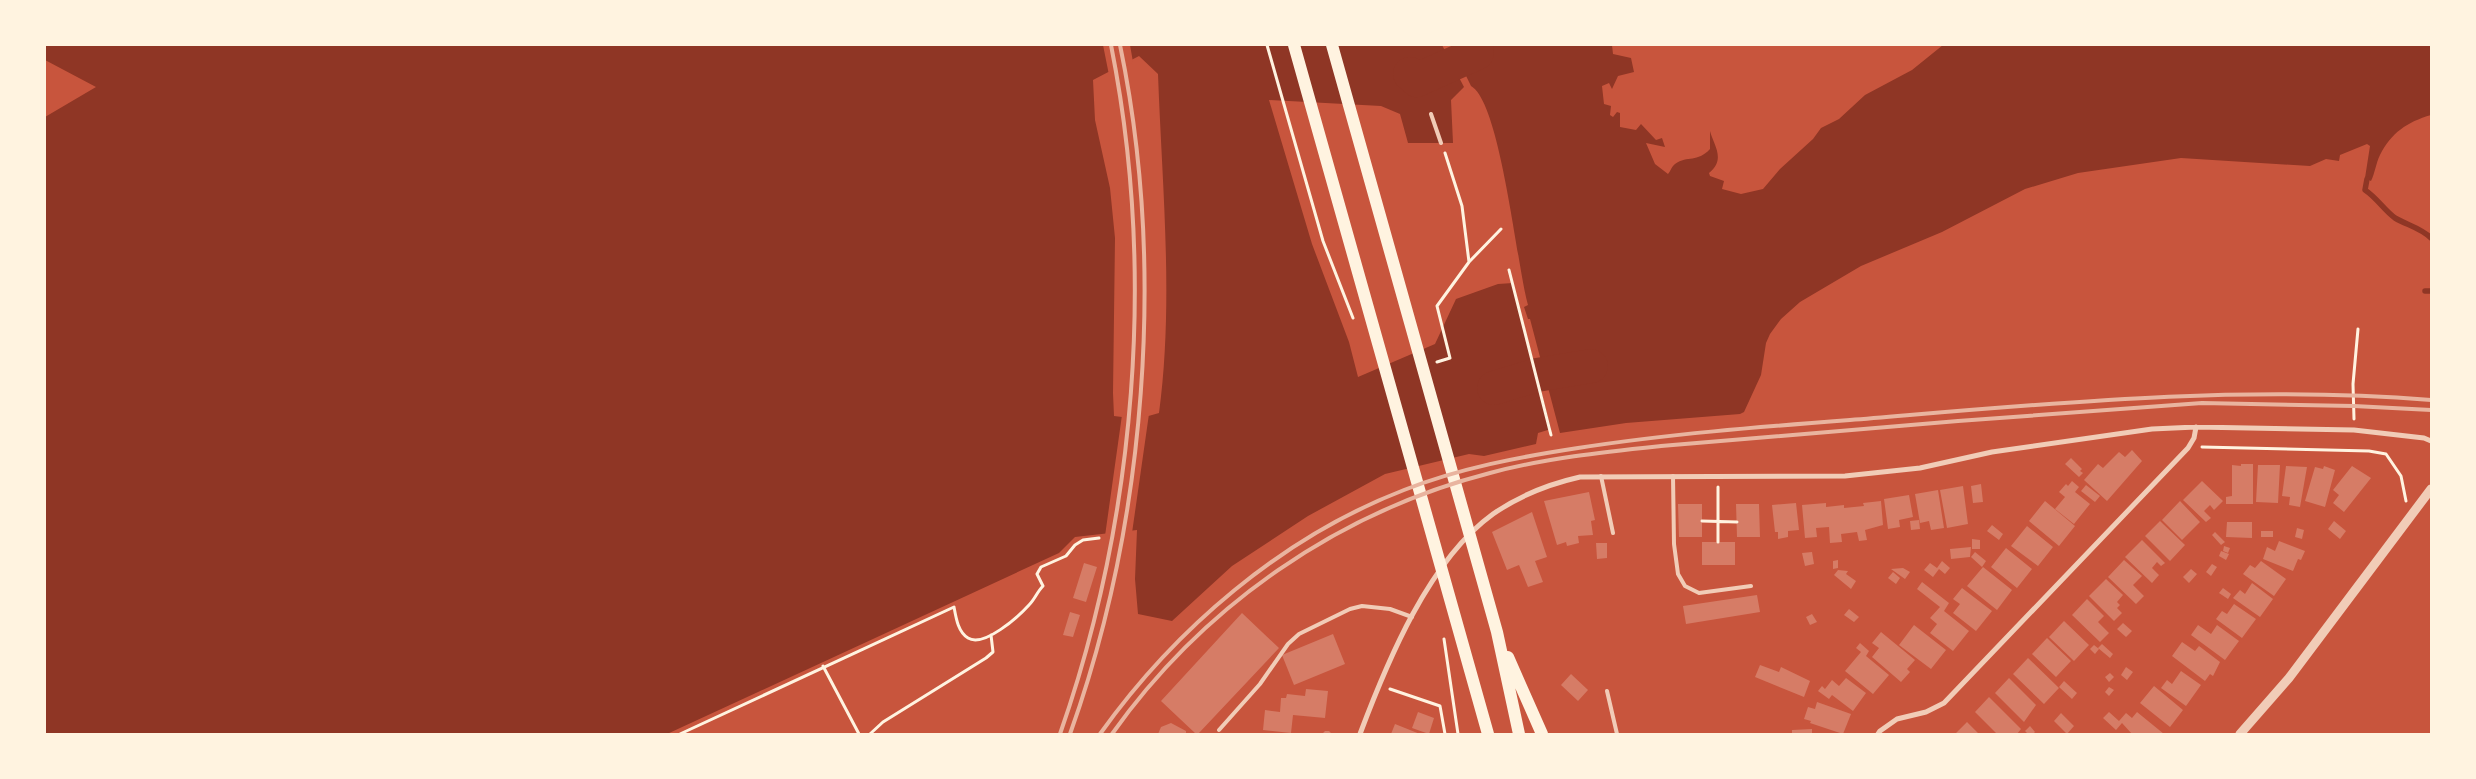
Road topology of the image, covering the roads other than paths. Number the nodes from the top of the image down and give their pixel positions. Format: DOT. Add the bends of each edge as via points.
graph roads {
  1 [pos="1294,45"];
  2 [pos="1332,45"];
  3 [pos="1431,114"];
  4 [pos="1441,143"];
  5 [pos="2196,427"];
  6 [pos="2431,441"];
  7 [pos="1601,476"];
  8 [pos="1672,476"];
  9 [pos="2431,490"];
  10 [pos="1613,533"];
  11 [pos="1751,586"];
  12 [pos="1412,616"];
  13 [pos="1497,632"];
  14 [pos="1472,676"];
  15 [pos="1607,691"];
  16 [pos="1220,730"];
  17 [pos="1360,734"];
  18 [pos="1479,734"];
  19 [pos="1488,734"];
  20 [pos="1519,734"];
  21 [pos="1542,734"];
  22 [pos="1617,734"];
  23 [pos="1878,734"];
  24 [pos="2240,734"];
  1 -- 14 [label="main road"];
  2 -- 13 [label="main road"];
  3 -- 4 [label="lane"];
  5 -- 6 [label="street" via="2354,430"];
  5 -- 8 [label="street" via="2093,435 1920,468 1844,476"];
  5 -- 23 [label="street" via="2188,448 1944,703 1926,712 1898,719"];
  7 -- 8 [label="street"];
  7 -- 10 [label="lane"];
  7 -- 12 [label="street" via="1546,485 1493,515 1462,544"];
  8 -- 11 [label="lane" via="1674,544 1678,574 1685,586 1699,592"];
  9 -- 24 [label="street" via="2289,678"];
  12 -- 16 [label="lane" via="1390,609 1362,606 1299,634"];
  12 -- 17 [label="street"];
  13 -- 20 [label="main road"];
  13 -- 21 [label="main road"];
  14 -- 18 [label="main road"];
  14 -- 19 [label="main road"];
  15 -- 22 [label="lane"];
}
